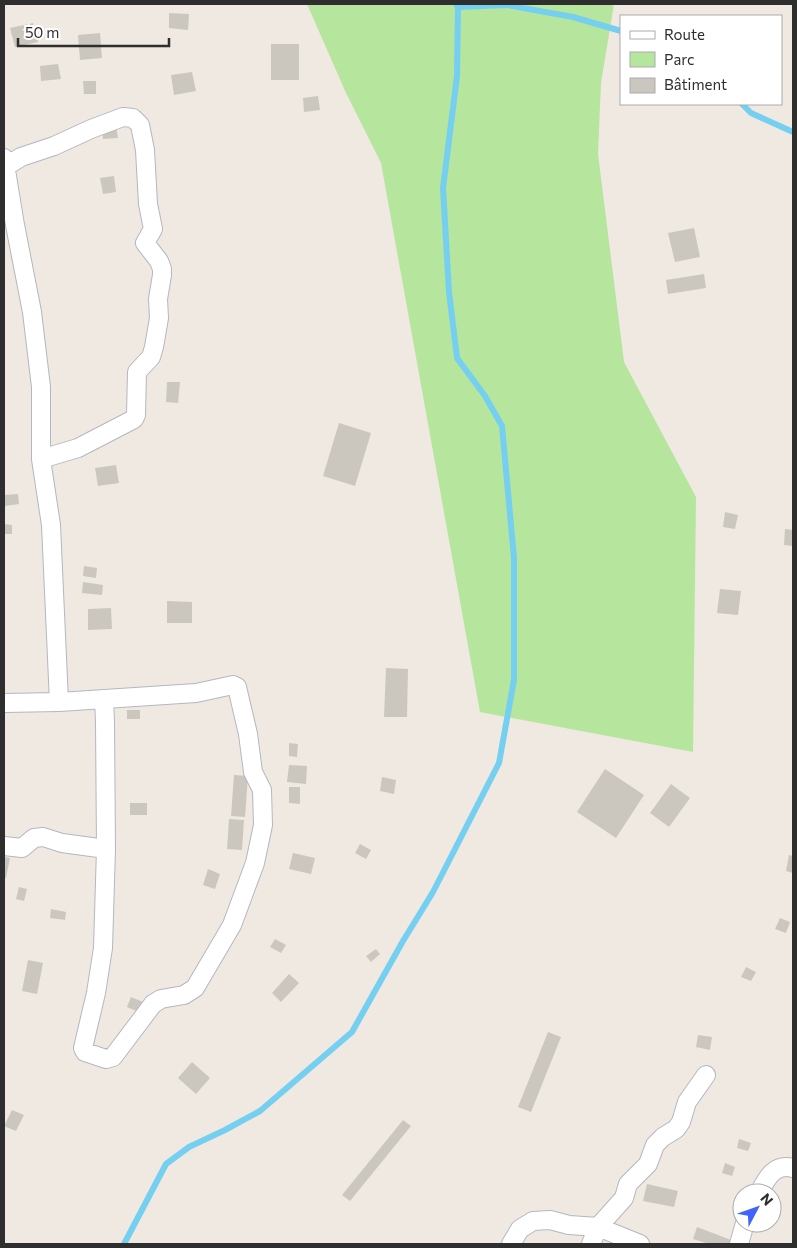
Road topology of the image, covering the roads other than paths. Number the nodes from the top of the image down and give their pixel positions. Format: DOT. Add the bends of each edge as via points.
graph roads {
  1 [pos="5,163"];
  2 [pos="41,459"];
  3 [pos="104,699"];
  4 [pos="59,702"];
  5 [pos="4,703"];
  6 [pos="4,846"];
  7 [pos="106,849"];
  8 [pos="706,1074"];
  9 [pos="793,1168"];
  10 [pos="765,1183"];
  11 [pos="598,1227"];
  12 [pos="511,1244"];
  13 [pos="591,1244"];
  14 [pos="640,1244"];
  1 -- 2 [label="street" via="32,312 40,378"];
  1 -- 2 [label="street" via="123,117 133,118 140,125 145,150 153,229 146,243 162,269 154,347 137,372 134,419 78,448"];
  2 -- 4 [label="street" via="51,525"];
  3 -- 4 [label="street"];
  3 -- 7 [label="street"];
  3 -- 7 [label="street" via="196,693 235,685 241,701 253,772 262,790 263,816 255,863 235,917 195,988 184,995 161,999 154,1004 113,1057 106,1059 85,1052 83,1048 103,948"];
  4 -- 5 [label="street"];
  6 -- 7 [label="street" via="22,848 34,838 43,837"];
  8 -- 11 [label="street" via="687,1102 681,1122 656,1145 648,1164 628,1184 624,1198"];
  9 -- 10 [label="street" via="777,1169"];
  11 -- 12 [label="street" via="550,1220 533,1221 520,1228"];
  11 -- 13 [label="street"];
  11 -- 14 [label="street"];
}
